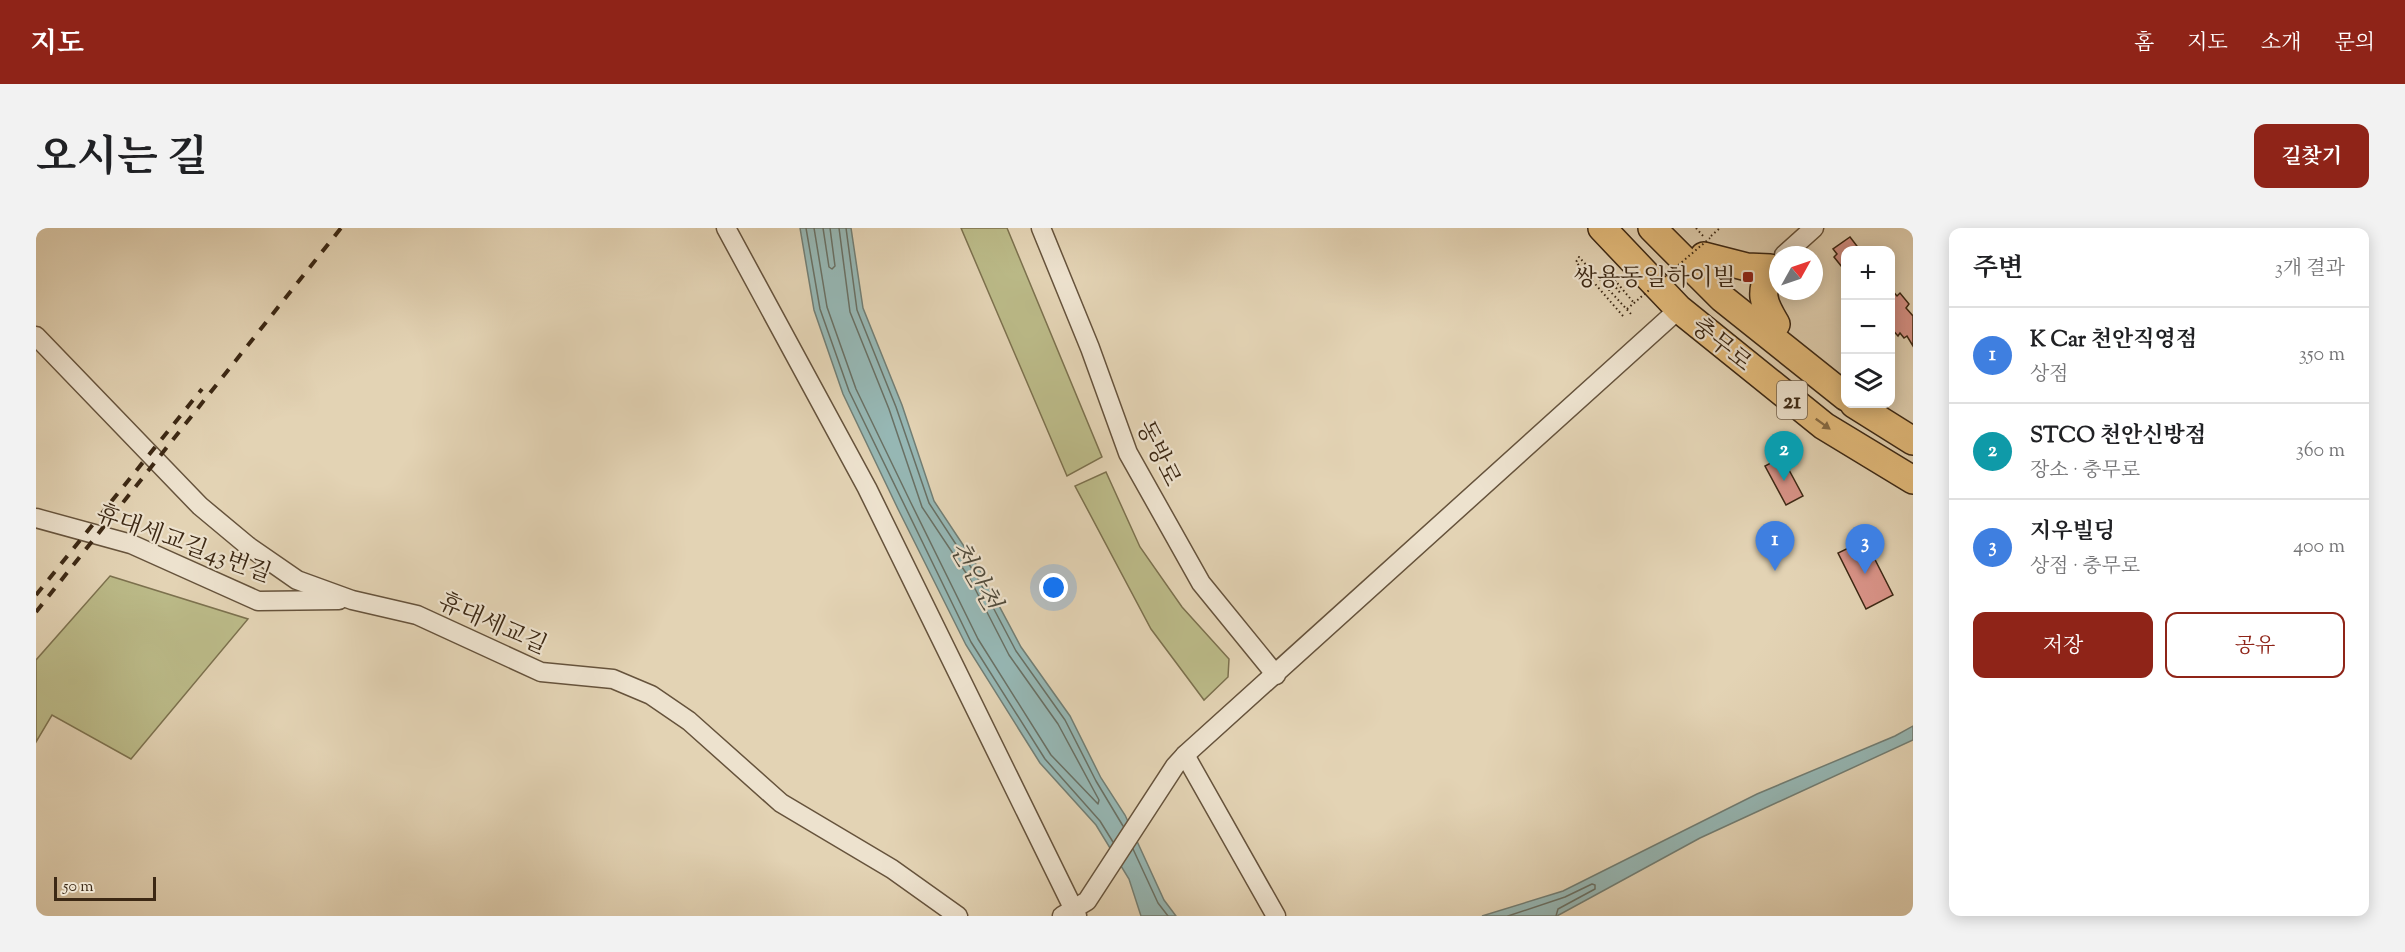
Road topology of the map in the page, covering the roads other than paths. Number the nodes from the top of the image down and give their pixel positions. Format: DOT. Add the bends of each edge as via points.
graph roads {
  1 [pos="726,228"];
  2 [pos="1041,228"];
  3 [pos="1602,228"];
  4 [pos="1652,228"];
  5 [pos="1663,228"];
  6 [pos="1676,228"];
  7 [pos="1814,228"];
  8 [pos="1794,246"];
  9 [pos="1697,251"];
  10 [pos="1769,263"];
  11 [pos="1769,275"];
  12 [pos="1679,309"];
  13 [pos="1776,324"];
  14 [pos="36,336"];
  15 [pos="1841,387"];
  16 [pos="1841,391"];
  17 [pos="1864,408"];
  18 [pos="1913,441"];
  19 [pos="1913,480"];
  20 [pos="36,518"];
  21 [pos="352,600"];
  22 [pos="1276,675"];
  23 [pos="1180,761"];
  24 [pos="1075,910"];
  25 [pos="958,916"];
  26 [pos="1276,916"];
  1 -- 24 [label="street" via="867,488"];
  2 -- 22 [label="street, 동방로" via="1128,453 1201,583"];
  3 -- 12 [label="highway, 21"];
  4 -- 9 [label="highway"];
  5 -- 9 [label="highway, 21"];
  6 -- 9 [label="highway"];
  7 -- 8 [label="street"];
  9 -- 10 [label="highway" via="1747,267"];
  9 -- 13 [label="highway"];
  9 -- 16 [label="highway, 충무로 / 21" via="1722,298"];
  11 -- 13 [label="highway" via="1762,288 1765,306"];
  12 -- 19 [label="highway, 충무로 / 21, one-way" via="1824,426"];
  12 -- 22 [label="street"];
  13 -- 15 [label="highway" via="1820,361"];
  14 -- 21 [label="street, 휴대세교길" via="200,506 297,580"];
  17 -- 18 [label="highway, 충무로 / 21"];
  20 -- 21 [label="street, 휴대세교길43번길" via="131,544 258,601"];
  21 -- 25 [label="street, 휴대세교길" via="417,615 542,672 613,679 651,695 689,721 781,803 892,869"];
  22 -- 23 [label="street"];
  23 -- 24 [label="street"];
  23 -- 26 [label="street"];
}
